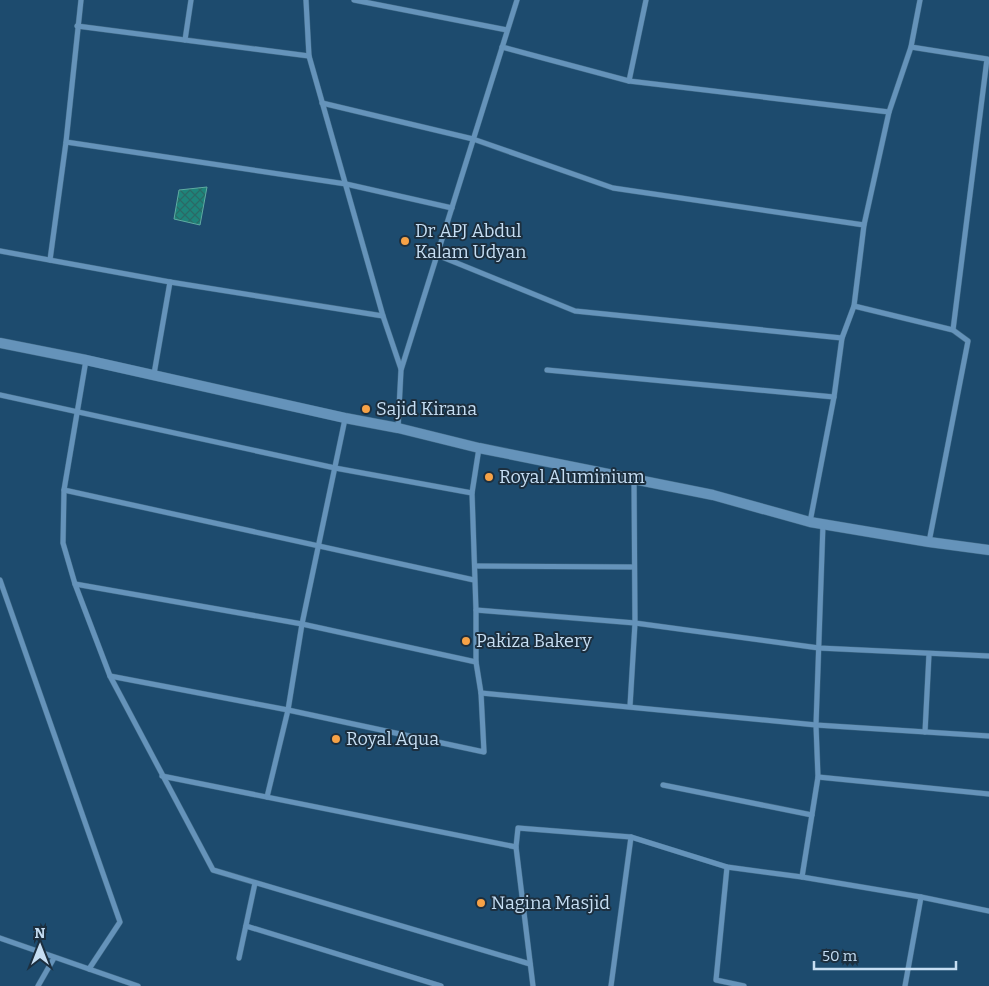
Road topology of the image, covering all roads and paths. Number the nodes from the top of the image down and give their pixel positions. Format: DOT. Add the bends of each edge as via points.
graph roads {
  1 [pos="81,0"];
  2 [pos="191,0"];
  3 [pos="306,0"];
  4 [pos="354,0"];
  5 [pos="517,0"];
  6 [pos="646,0"];
  7 [pos="920,0"];
  8 [pos="78,26"];
  9 [pos="507,30"];
  10 [pos="185,40"];
  11 [pos="502,47"];
  12 [pos="911,47"];
  13 [pos="310,56"];
  14 [pos="629,81"];
  15 [pos="322,103"];
  16 [pos="889,112"];
  17 [pos="473,139"];
  18 [pos="66,142"];
  19 [pos="346,184"];
  20 [pos="452,208"];
  21 [pos="864,225"];
  22 [pos="0,251"];
  23 [pos="437,255"];
  24 [pos="50,260"];
  25 [pos="170,282"];
  26 [pos="854,306"];
  27 [pos="383,316"];
  28 [pos="953,330"];
  29 [pos="842,338"];
  30 [pos="0,343"];
  31 [pos="86,360"];
  32 [pos="401,370"];
  33 [pos="547,370"];
  34 [pos="154,374"];
  35 [pos="0,395"];
  36 [pos="834,397"];
  37 [pos="78,412"];
  38 [pos="345,418"];
  39 [pos="398,428"];
  40 [pos="480,448"];
  41 [pos="335,468"];
  42 [pos="634,478"];
  43 [pos="64,490"];
  44 [pos="472,493"];
  45 [pos="810,522"];
  46 [pos="823,524"];
  47 [pos="929,542"];
  48 [pos="320,545"];
  49 [pos="989,550"];
  50 [pos="475,566"];
  51 [pos="634,567"];
  52 [pos="0,580"];
  53 [pos="474,580"];
  54 [pos="75,584"];
  55 [pos="476,610"];
  56 [pos="635,623"];
  57 [pos="302,624"];
  58 [pos="818,648"];
  59 [pos="929,654"];
  60 [pos="989,656"];
  61 [pos="476,662"];
  62 [pos="110,676"];
  63 [pos="481,693"];
  64 [pos="630,706"];
  65 [pos="288,710"];
  66 [pos="816,725"];
  67 [pos="925,732"];
  68 [pos="989,736"];
  69 [pos="162,776"];
  70 [pos="818,777"];
  71 [pos="663,785"];
  72 [pos="989,794"];
  73 [pos="267,797"];
  74 [pos="812,815"];
  75 [pos="631,837"];
  76 [pos="516,847"];
  77 [pos="728,867"];
  78 [pos="802,877"];
  79 [pos="256,883"];
  80 [pos="921,897"];
  81 [pos="989,911"];
  82 [pos="246,926"];
  83 [pos="0,938"];
  84 [pos="54,958"];
  85 [pos="239,958"];
  86 [pos="530,964"];
  87 [pos="89,969"];
  88 [pos="38,986"];
  89 [pos="138,986"];
  90 [pos="442,986"];
  91 [pos="533,986"];
  92 [pos="611,986"];
  93 [pos="744,986"];
  94 [pos="905,986"];
  1 -- 8 [label="street"];
  2 -- 10 [label="street"];
  3 -- 13 [label="street"];
  4 -- 9 [label="street"];
  5 -- 9 [label="street"];
  6 -- 14 [label="street"];
  7 -- 12 [label="street"];
  8 -- 10 [label="street"];
  8 -- 18 [label="street"];
  9 -- 11 [label="street"];
  10 -- 13 [label="street"];
  11 -- 14 [label="street"];
  11 -- 17 [label="street"];
  12 -- 16 [label="street"];
  12 -- 28 [label="street" via="987,59"];
  13 -- 15 [label="street"];
  14 -- 16 [label="street"];
  15 -- 17 [label="street"];
  15 -- 19 [label="street"];
  16 -- 21 [label="street"];
  17 -- 20 [label="street"];
  17 -- 21 [label="street" via="613,188"];
  18 -- 19 [label="street"];
  18 -- 24 [label="street"];
  19 -- 20 [label="street"];
  19 -- 27 [label="street"];
  20 -- 23 [label="street"];
  21 -- 26 [label="street"];
  22 -- 24 [label="street"];
  23 -- 29 [label="street" via="575,311"];
  23 -- 32 [label="street"];
  24 -- 25 [label="street"];
  25 -- 27 [label="street"];
  25 -- 34 [label="street"];
  26 -- 28 [label="street"];
  26 -- 29 [label="street"];
  27 -- 32 [label="street"];
  28 -- 47 [label="street" via="968,341"];
  29 -- 36 [label="street"];
  30 -- 31 [label="main road"];
  31 -- 34 [label="main road"];
  31 -- 37 [label="street"];
  32 -- 39 [label="street"];
  33 -- 36 [label="street"];
  34 -- 38 [label="main road"];
  35 -- 37 [label="street"];
  36 -- 45 [label="street"];
  37 -- 41 [label="street"];
  37 -- 43 [label="street"];
  38 -- 39 [label="main road"];
  38 -- 41 [label="street"];
  39 -- 40 [label="main road"];
  40 -- 42 [label="main road"];
  40 -- 44 [label="street"];
  41 -- 44 [label="street"];
  41 -- 48 [label="street"];
  42 -- 45 [label="main road" via="713,495"];
  42 -- 51 [label="street"];
  43 -- 48 [label="street"];
  43 -- 54 [label="street" via="63,543"];
  44 -- 50 [label="street"];
  45 -- 46 [label="main road"];
  46 -- 47 [label="main road"];
  46 -- 58 [label="street"];
  47 -- 49 [label="main road"];
  48 -- 53 [label="street"];
  48 -- 57 [label="street"];
  50 -- 51 [label="street"];
  50 -- 53 [label="street"];
  51 -- 56 [label="street"];
  52 -- 87 [label="street" via="120,922"];
  53 -- 55 [label="street"];
  54 -- 57 [label="street"];
  54 -- 62 [label="street"];
  55 -- 56 [label="street"];
  55 -- 61 [label="street"];
  56 -- 58 [label="street"];
  56 -- 64 [label="street"];
  57 -- 61 [label="street"];
  57 -- 65 [label="street"];
  58 -- 59 [label="street"];
  58 -- 66 [label="street"];
  59 -- 60 [label="street"];
  59 -- 67 [label="street"];
  61 -- 63 [label="street"];
  62 -- 65 [label="street"];
  62 -- 69 [label="street"];
  63 -- 64 [label="street"];
  63 -- 65 [label="street" via="484,752"];
  64 -- 66 [label="street"];
  65 -- 73 [label="street"];
  66 -- 67 [label="street"];
  66 -- 70 [label="street"];
  67 -- 68 [label="street"];
  69 -- 73 [label="street"];
  69 -- 79 [label="street" via="213,870"];
  70 -- 72 [label="street"];
  70 -- 74 [label="street"];
  71 -- 74 [label="street"];
  73 -- 76 [label="street"];
  74 -- 78 [label="street"];
  75 -- 76 [label="street" via="518,828"];
  75 -- 77 [label="street"];
  75 -- 92 [label="street"];
  76 -- 86 [label="street"];
  77 -- 78 [label="street"];
  77 -- 93 [label="street" via="716,980"];
  78 -- 80 [label="street"];
  79 -- 82 [label="street"];
  79 -- 86 [label="street"];
  80 -- 81 [label="street"];
  80 -- 94 [label="street"];
  82 -- 85 [label="street"];
  82 -- 90 [label="street"];
  83 -- 84 [label="street"];
  84 -- 87 [label="street"];
  84 -- 88 [label="street"];
  86 -- 91 [label="street"];
  87 -- 89 [label="street"];
}
